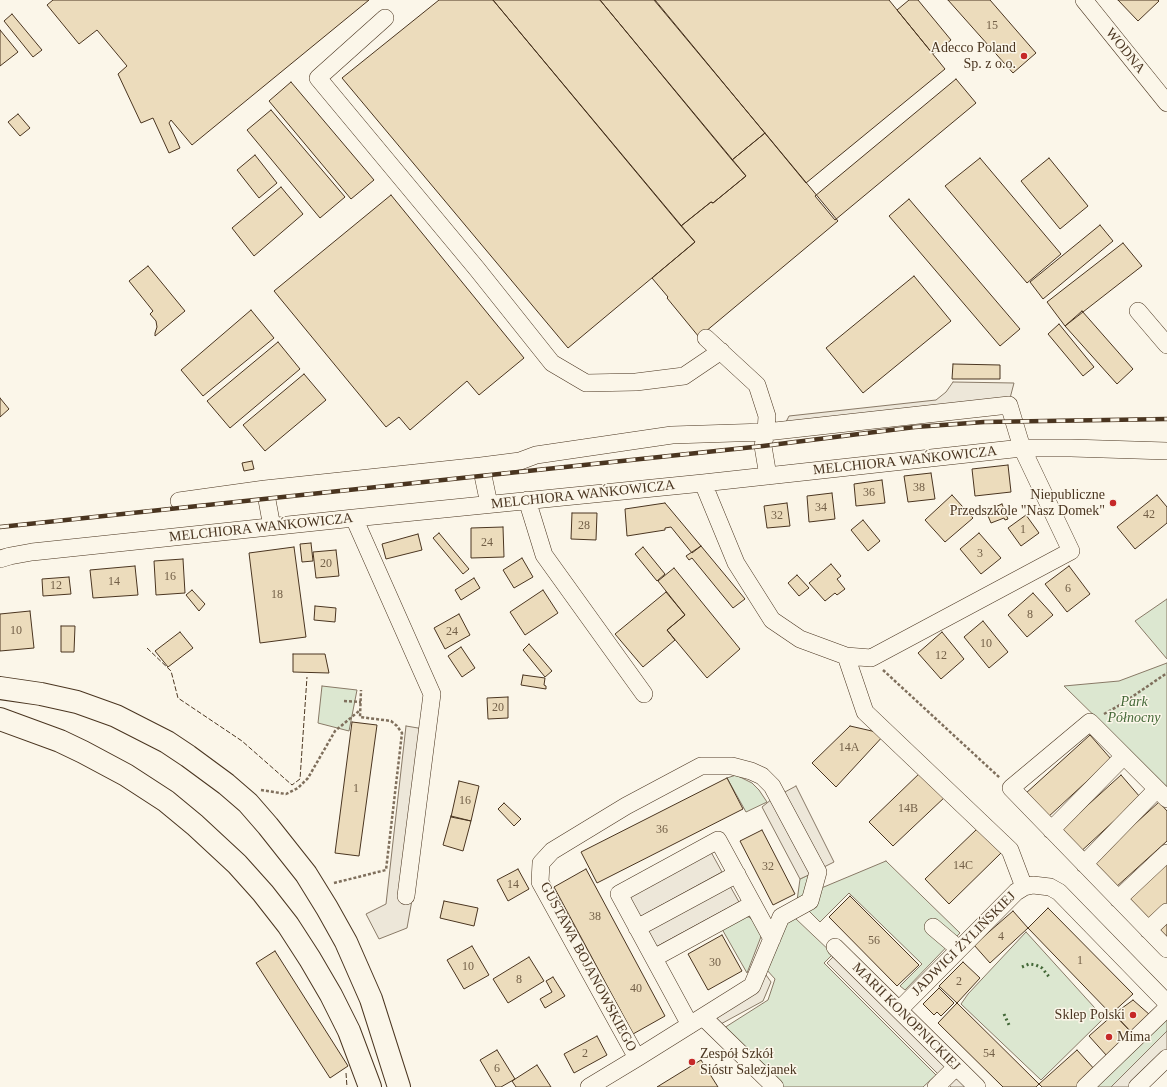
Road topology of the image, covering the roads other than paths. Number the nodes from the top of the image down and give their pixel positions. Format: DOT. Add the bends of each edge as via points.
graph roads {
  1 [pos="1084,0"];
  2 [pos="385,18"];
  3 [pos="1165,105"];
  4 [pos="1138,311"];
  5 [pos="706,338"];
  6 [pos="1167,345"];
  7 [pos="721,352"];
  8 [pos="766,432"];
  9 [pos="1022,448"];
  10 [pos="1167,451"];
  11 [pos="481,466"];
  12 [pos="768,476"];
  13 [pos="703,483"];
  14 [pos="265,489"];
  15 [pos="527,500"];
  16 [pos="179,501"];
  17 [pos="489,504"];
  18 [pos="354,518"];
  19 [pos="272,527"];
  20 [pos="0,558"];
  21 [pos="846,656"];
  22 [pos="0,688"];
  23 [pos="644,694"];
  24 [pos="0,719"];
  25 [pos="1124,756"];
  26 [pos="1162,794"];
  27 [pos="1051,830"];
  28 [pos="1167,853"];
  29 [pos="1084,864"];
  30 [pos="737,874"];
  31 [pos="1029,886"];
  32 [pos="406,896"];
  33 [pos="1118,898"];
  34 [pos="753,904"];
  35 [pos="1167,912"];
  36 [pos="933,927"];
  37 [pos="637,928"];
  38 [pos="1148,930"];
  39 [pos="772,939"];
  40 [pos="835,947"];
  41 [pos="959,949"];
  42 [pos="1167,950"];
  43 [pos="654,958"];
  44 [pos="1167,1003"];
  45 [pos="1167,1008"];
  46 [pos="899,1010"];
  47 [pos="697,1021"];
  48 [pos="637,1058"];
  49 [pos="1167,1058"];
  50 [pos="956,1067"];
  51 [pos="370,1087"];
  52 [pos="399,1087"];
  53 [pos="588,1087"];
  54 [pos="774,1087"];
  55 [pos="936,1087"];
  56 [pos="976,1087"];
  57 [pos="1085,1087"];
  58 [pos="1137,1087"];
  1 -- 3 [label="street, WODNA"];
  2 -- 7 [label="street" via="318,78 552,363 586,383 636,382 684,376"];
  4 -- 6 [label="street"];
  5 -- 7 [label="street"];
  7 -- 8 [label="street" via="757,385 767,416"];
  8 -- 9 [label="street" via="1009,405"];
  8 -- 11 [label="street" via="672,435 536,455 520,461"];
  8 -- 12 [label="street" via="763,446"];
  9 -- 10 [label="street, MELCHIORA WAŃKOWICZA"];
  9 -- 12 [label="street, MELCHIORA WAŃKOWICZA"];
  9 -- 21 [label="street" via="1072,551 871,658"];
  11 -- 14 [label="street"];
  11 -- 17 [label="street"];
  12 -- 13 [label="street, MELCHIORA WAŃKOWICZA"];
  13 -- 15 [label="street, MELCHIORA WAŃKOWICZA"];
  13 -- 21 [label="street" via="736,563 772,620 800,639"];
  14 -- 16 [label="street"];
  14 -- 19 [label="street"];
  15 -- 17 [label="street, MELCHIORA WAŃKOWICZA"];
  15 -- 23 [label="street" via="544,555"];
  17 -- 18 [label="street, MELCHIORA WAŃKOWICZA"];
  18 -- 19 [label="street, MELCHIORA WAŃKOWICZA"];
  18 -- 32 [label="street" via="432,694"];
  19 -- 20 [label="street, MELCHIORA WAŃKOWICZA" via="32,552"];
  21 -- 31 [label="street" via="865,712 1010,850"];
  22 -- 52 [label="main road" via="77,702 116,716 168,742 248,803 306,874 346,942 371,999"];
  24 -- 51 [label="main road" via="60,741 126,775 166,801 232,860 288,925 332,995"];
  25 -- 26 [label="street"];
  25 -- 27 [label="street"];
  25 -- 27 [label="street" via="1090,722 1011,788"];
  26 -- 29 [label="street"];
  27 -- 29 [label="street"];
  28 -- 33 [label="street"];
  29 -- 33 [label="street"];
  30 -- 34 [label="street"];
  30 -- 37 [label="street"];
  30 -- 37 [label="street" via="718,840 619,894"];
  31 -- 41 [label="street, JADWIGI ŻYLIŃSKIEJ" via="1016,892"];
  31 -- 44 [label="street" via="1050,887 1058,892"];
  33 -- 38 [label="street"];
  34 -- 39 [label="street"];
  34 -- 43 [label="street"];
  35 -- 38 [label="street"];
  36 -- 41 [label="street"];
  37 -- 43 [label="street"];
  38 -- 42 [label="street"];
  39 -- 47 [label="street, GUSTAWA BOJANOWSKIEGO" via="752,986"];
  39 -- 48 [label="street, GUSTAWA BOJANOWSKIEGO" via="781,917 810,901 818,872 772,786 762,776 751,771 732,766 702,766 626,806 552,851 541,863 540,882"];
  40 -- 46 [label="street, MARII KONOPNICKIEJ"];
  41 -- 46 [label="street, JADWIGI ŻYLIŃSKIEJ"];
  43 -- 47 [label="street"];
  45 -- 57 [label="street"];
  46 -- 50 [label="street, MARII KONOPNICKIEJ"];
  47 -- 48 [label="street, GUSTAWA BOJANOWSKIEGO"];
  47 -- 54 [label="street"];
  48 -- 53 [label="street, GUSTAWA BOJANOWSKIEGO"];
  49 -- 58 [label="street"];
  50 -- 55 [label="street"];
  50 -- 56 [label="street, MARII KONOPNICKIEJ"];
}
